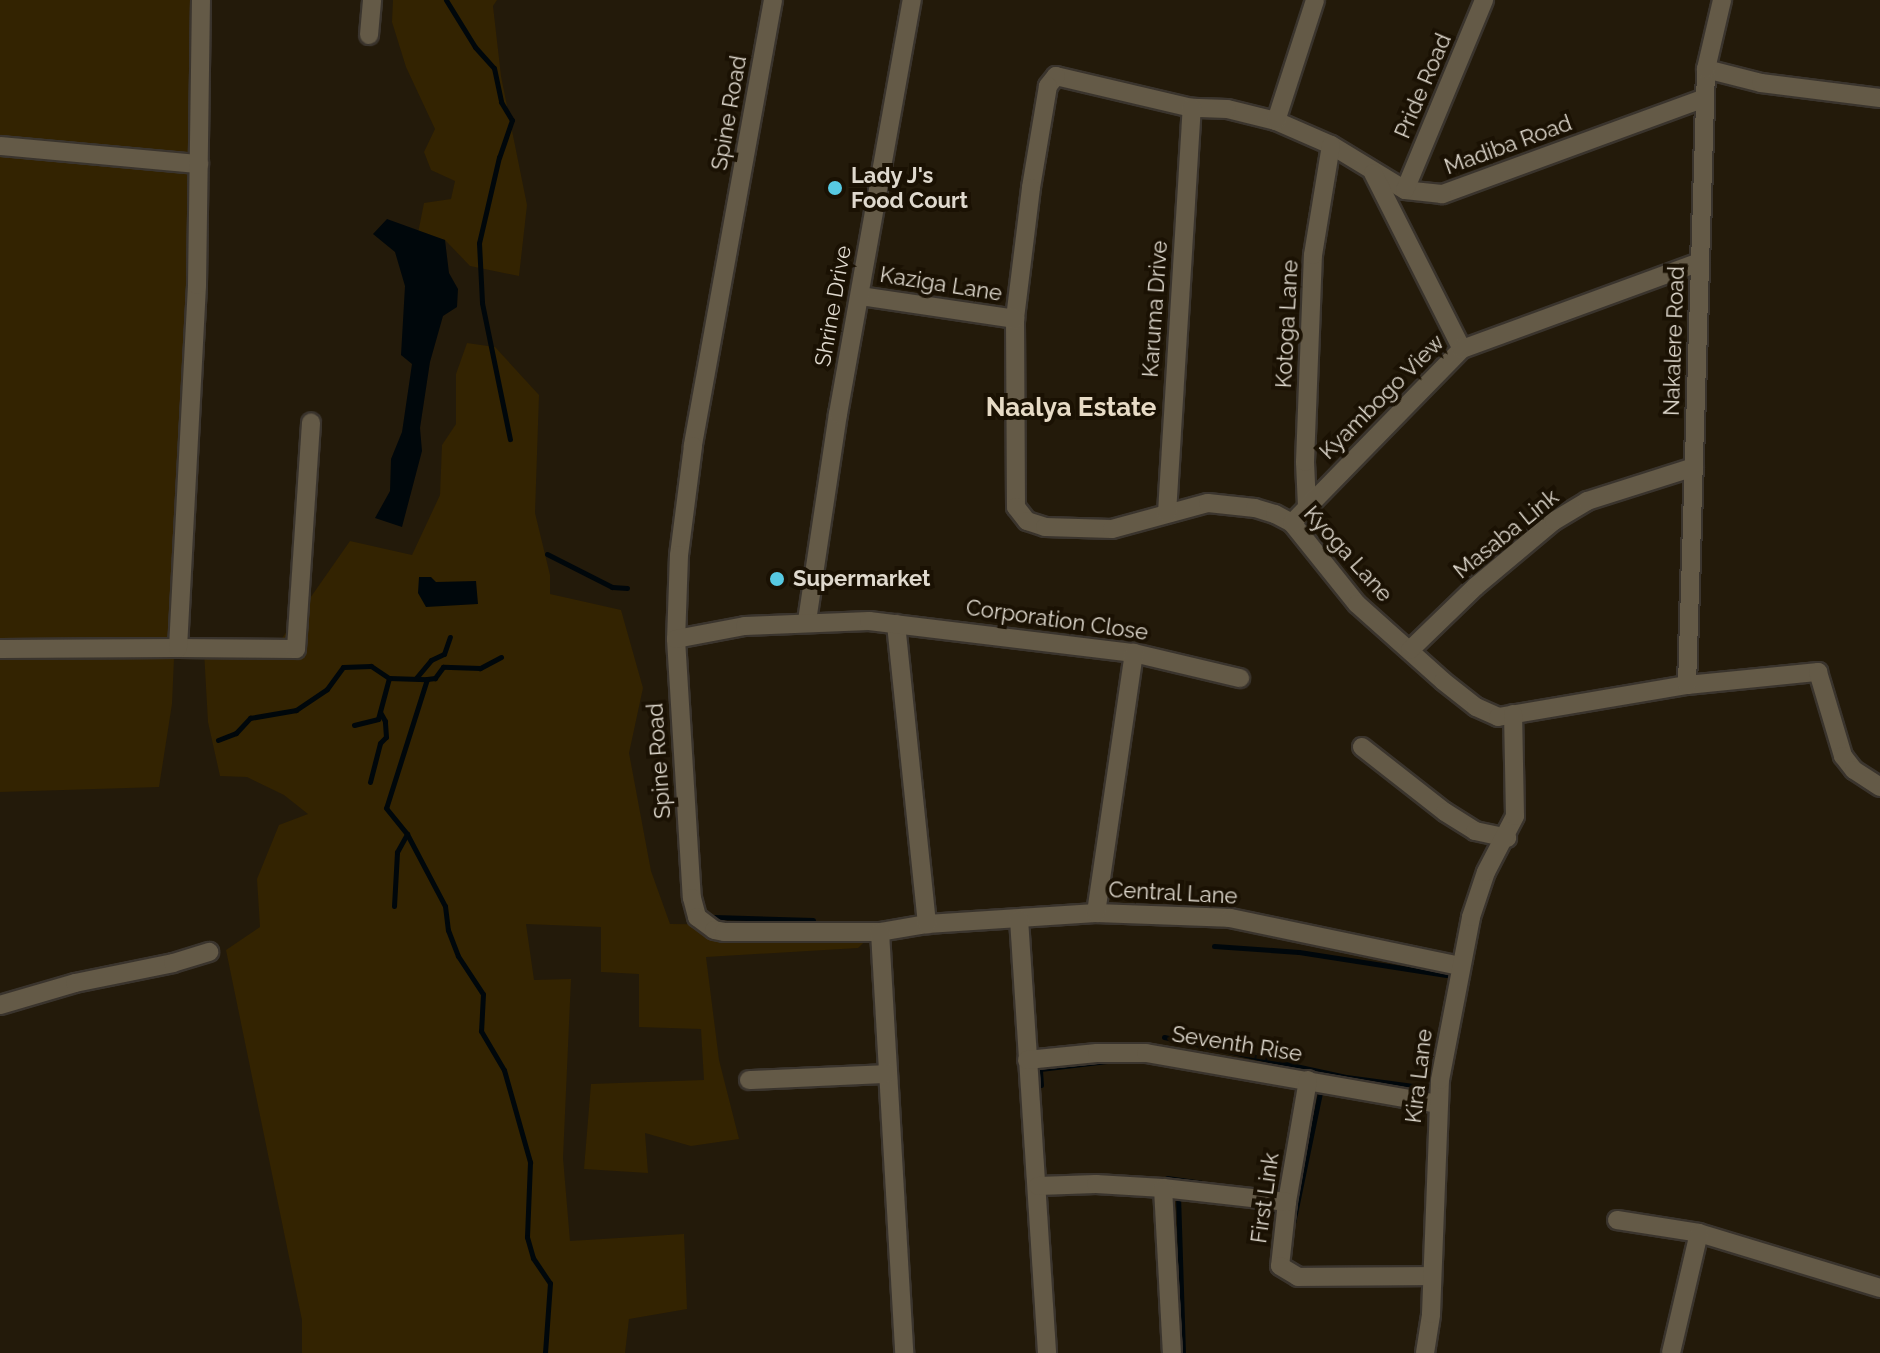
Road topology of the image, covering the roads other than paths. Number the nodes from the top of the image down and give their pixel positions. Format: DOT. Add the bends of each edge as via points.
graph roads {
  1 [pos="201,0"];
  2 [pos="372,0"];
  3 [pos="773,0"];
  4 [pos="912,0"];
  5 [pos="1315,0"];
  6 [pos="1484,0"];
  7 [pos="1722,0"];
  8 [pos="369,35"];
  9 [pos="1706,69"];
  10 [pos="1056,76"];
  11 [pos="1705,98"];
  12 [pos="1880,98"];
  13 [pos="1192,108"];
  14 [pos="1276,121"];
  15 [pos="1331,145"];
  16 [pos="0,146"];
  17 [pos="199,164"];
  18 [pos="1372,172"];
  19 [pos="1405,190"];
  20 [pos="1700,262"];
  21 [pos="860,296"];
  22 [pos="1015,319"];
  23 [pos="1462,349"];
  24 [pos="311,422"];
  25 [pos="1694,467"];
  26 [pos="1307,506"];
  27 [pos="1167,513"];
  28 [pos="1292,523"];
  29 [pos="807,621"];
  30 [pos="896,624"];
  31 [pos="676,639"];
  32 [pos="178,648"];
  33 [pos="0,649"];
  34 [pos="1410,650"];
  35 [pos="1134,653"];
  36 [pos="1240,678"];
  37 [pos="1687,685"];
  38 [pos="1513,714"];
  39 [pos="1362,747"];
  40 [pos="1880,787"];
  41 [pos="1507,838"];
  42 [pos="1096,913"];
  43 [pos="1019,919"];
  44 [pos="927,924"];
  45 [pos="880,932"];
  46 [pos="209,952"];
  47 [pos="1460,966"];
  48 [pos="0,1005"];
  49 [pos="1027,1060"];
  50 [pos="886,1074"];
  51 [pos="749,1080"];
  52 [pos="1308,1080"];
  53 [pos="1438,1104"];
  54 [pos="1038,1186"];
  55 [pos="1163,1188"];
  56 [pos="1287,1202"];
  57 [pos="1617,1220"];
  58 [pos="1699,1233"];
  59 [pos="1432,1276"];
  60 [pos="1880,1288"];
  61 [pos="904,1353"];
  62 [pos="1047,1353"];
  63 [pos="1172,1353"];
  64 [pos="1425,1353"];
  65 [pos="1671,1353"];
  1 -- 17 [label="street"];
  2 -- 8 [label="street"];
  3 -- 31 [label="street, Spine Road" via="693,446 679,555"];
  4 -- 21 [label="street, Shrine Drive"];
  5 -- 14 [label="street"];
  6 -- 19 [label="street, Pride Road"];
  7 -- 9 [label="street, Nakalere Road"];
  9 -- 11 [label="street, Nakalere Road"];
  9 -- 12 [label="street" via="1761,83"];
  10 -- 13 [label="street, Madiba Road"];
  10 -- 22 [label="street, Kyoga Lane" via="1048,86"];
  11 -- 19 [label="street, Madiba Road" via="1458,191"];
  11 -- 20 [label="street, Nakalere Road"];
  13 -- 14 [label="street, Madiba Road" via="1227,109"];
  13 -- 27 [label="street, Karuma Drive"];
  14 -- 15 [label="street, Madiba Road"];
  15 -- 18 [label="street, Madiba Road"];
  15 -- 26 [label="street, Kotoga Lane" via="1313,255"];
  16 -- 17 [label="street"];
  17 -- 32 [label="street"];
  18 -- 19 [label="street, Madiba Road"];
  18 -- 23 [label="street"];
  20 -- 23 [label="street, Kyambogo View"];
  20 -- 25 [label="street, Nakalere Road"];
  21 -- 22 [label="street, Kaziga Lane"];
  21 -- 29 [label="street, Shrine Drive"];
  22 -- 27 [label="street, Kyoga Lane" via="1016,507 1021,516 1045,527 1112,529"];
  23 -- 26 [label="street, Kyambogo View"];
  24 -- 32 [label="street" via="296,649"];
  25 -- 34 [label="street, Masaba Link" via="1587,501 1554,521"];
  25 -- 37 [label="street, Nakalere Road"];
  26 -- 28 [label="street, Kyambogo View"];
  27 -- 28 [label="street, Kyoga Lane" via="1227,503"];
  28 -- 34 [label="street, Kyoga Lane" via="1357,604"];
  29 -- 30 [label="street, Corporation Close"];
  29 -- 31 [label="street, Corporation Close"];
  30 -- 35 [label="street, Corporation Close"];
  30 -- 44 [label="street"];
  31 -- 45 [label="street, Spine Road" via="697,917 724,932"];
  32 -- 33 [label="street"];
  34 -- 38 [label="street, Kyoga Lane" via="1476,707 1498,717"];
  35 -- 36 [label="street, Corporation Close"];
  35 -- 42 [label="street"];
  37 -- 38 [label="street, Kyoga Lane"];
  37 -- 40 [label="street, Kyoga Lane" via="1818,672 1834,736 1854,770"];
  38 -- 41 [label="street, Kira Lane" via="1515,816"];
  39 -- 41 [label="street" via="1475,831"];
  41 -- 47 [label="street, Kira Lane" via="1486,872"];
  42 -- 43 [label="street, Central Lane"];
  42 -- 47 [label="street, Central Lane" via="1230,918"];
  43 -- 44 [label="street, Central Lane"];
  43 -- 49 [label="street"];
  44 -- 45 [label="street, Central Lane"];
  45 -- 50 [label="street"];
  46 -- 48 [label="street"];
  47 -- 53 [label="street, Kira Lane"];
  49 -- 52 [label="street, Seventh Rise" via="1146,1053"];
  49 -- 54 [label="street"];
  50 -- 51 [label="street"];
  50 -- 61 [label="street"];
  52 -- 53 [label="street, Seventh Rise"];
  52 -- 56 [label="street, First Link"];
  53 -- 59 [label="street, Kira Lane"];
  54 -- 55 [label="street"];
  54 -- 62 [label="street"];
  55 -- 56 [label="street"];
  55 -- 63 [label="street"];
  56 -- 59 [label="street, First Link" via="1280,1266 1290,1274"];
  57 -- 58 [label="street"];
  58 -- 60 [label="street"];
  58 -- 65 [label="street"];
  59 -- 64 [label="street, Kira Lane"];
}
